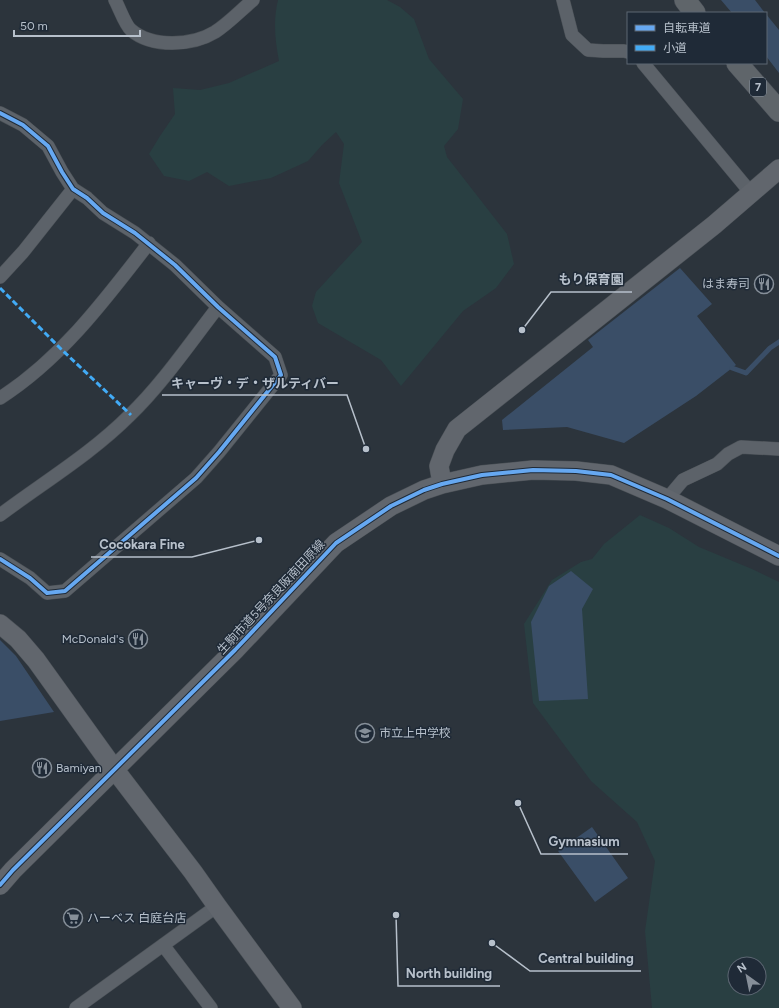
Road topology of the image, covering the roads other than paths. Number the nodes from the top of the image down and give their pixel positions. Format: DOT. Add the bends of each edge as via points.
graph roads {
  1 [pos="115,0"];
  2 [pos="253,0"];
  3 [pos="563,0"];
  4 [pos="685,0"];
  5 [pos="694,12"];
  6 [pos="627,52"];
  7 [pos="644,64"];
  8 [pos="739,64"];
  9 [pos="779,111"];
  10 [pos="0,113"];
  11 [pos="779,169"];
  12 [pos="73,188"];
  13 [pos="751,193"];
  14 [pos="149,243"];
  15 [pos="0,277"];
  16 [pos="218,307"];
  17 [pos="0,398"];
  18 [pos="779,449"];
  19 [pos="442,484"];
  20 [pos="667,499"];
  21 [pos="0,515"];
  22 [pos="779,556"];
  23 [pos="0,559"];
  24 [pos="0,624"];
  25 [pos="115,770"];
  26 [pos="0,886"];
  27 [pos="216,906"];
  28 [pos="164,945"];
  29 [pos="76,1008"];
  30 [pos="211,1008"];
  31 [pos="292,1008"];
  1 -- 2 [label="street" via="130,29 144,37 165,43 192,42 215,32"];
  3 -- 6 [label="street" via="572,35 588,50"];
  4 -- 5 [label="main road"];
  7 -- 13 [label="street"];
  8 -- 9 [label="main road, 7"];
  10 -- 12 [label="street" via="23,125 48,146"];
  11 -- 13 [label="street"];
  12 -- 14 [label="street" via="103,213"];
  12 -- 15 [label="street"];
  13 -- 19 [label="street" via="457,429 444,450 439,466"];
  14 -- 16 [label="street" via="176,265"];
  14 -- 17 [label="street" via="102,304 61,349 18,387"];
  16 -- 21 [label="street" via="131,415 85,455"];
  16 -- 23 [label="street" via="275,357 281,375 219,452 196,478 65,591 47,593 30,578"];
  18 -- 20 [label="street" via="741,447 717,464 684,480"];
  19 -- 20 [label="street, 生駒市道5号奈良阪南田原線" via="496,473 533,470 576,471 611,475"];
  19 -- 25 [label="street, 生駒市道5号奈良阪南田原線" via="391,506 336,543 235,650"];
  20 -- 22 [label="street, 生駒市道5号奈良阪南田原線"];
  24 -- 25 [label="street" via="18,639 36,660"];
  25 -- 26 [label="street, 生駒市道5号奈良阪南田原線"];
  25 -- 27 [label="street"];
  27 -- 28 [label="street"];
  27 -- 31 [label="street"];
  28 -- 29 [label="street"];
  28 -- 30 [label="street"];
}
